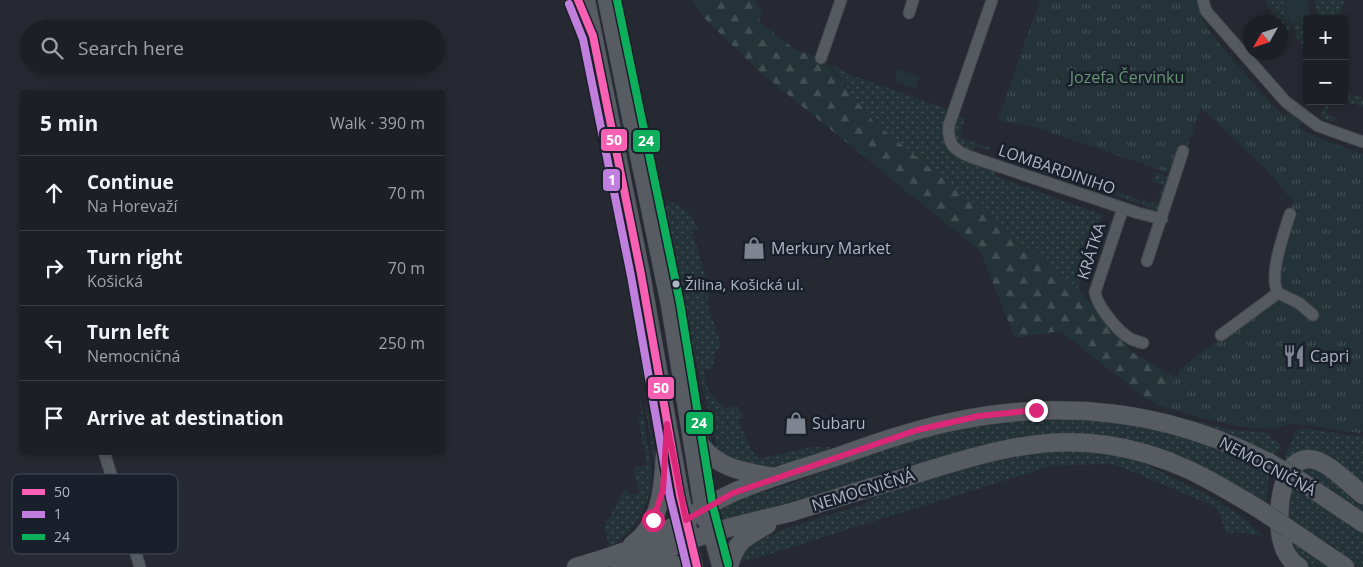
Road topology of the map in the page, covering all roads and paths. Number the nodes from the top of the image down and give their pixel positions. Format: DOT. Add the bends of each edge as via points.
graph roads {
  1 [pos="578,0"];
  2 [pos="586,0"];
  3 [pos="607,0"];
  4 [pos="841,0"];
  5 [pos="913,0"];
  6 [pos="992,0"];
  7 [pos="1203,0"];
  8 [pos="909,13"];
  9 [pos="593,36"];
  10 [pos="821,58"];
  11 [pos="620,61"];
  12 [pos="600,66"];
  13 [pos="1363,142"];
  14 [pos="1183,151"];
  15 [pos="646,190"];
  16 [pos="625,194"];
  17 [pos="1123,208"];
  18 [pos="1290,214"];
  19 [pos="1162,219"];
  20 [pos="1147,261"];
  21 [pos="1278,292"];
  22 [pos="1313,315"];
  23 [pos="1221,335"];
  24 [pos="1143,343"];
  25 [pos="667,424"];
  26 [pos="689,425"];
  27 [pos="105,455"];
  28 [pos="111,474"];
  29 [pos="776,477"];
  30 [pos="1363,495"];
  31 [pos="703,509"];
  32 [pos="793,511"];
  33 [pos="686,520"];
  34 [pos="1363,523"];
  35 [pos="709,534"];
  36 [pos="690,540"];
  37 [pos="136,554"];
  38 [pos="624,561"];
  39 [pos="1340,565"];
  40 [pos="140,567"];
  41 [pos="576,567"];
  42 [pos="682,567"];
  43 [pos="698,567"];
  44 [pos="718,567"];
  45 [pos="729,567"];
  46 [pos="1298,567"];
  1 -- 9 [label="main road"];
  2 -- 9 [label="main road"];
  3 -- 11 [label="main road"];
  4 -- 10 [label="street"];
  5 -- 8 [label="street"];
  6 -- 17 [label="street, LOMBARDINIHO" via="949,125 949,139 959,152"];
  7 -- 13 [label="street" via="1206,11 1286,102 1318,126"];
  9 -- 12 [label="main road"];
  11 -- 12 [label="street"];
  11 -- 15 [label="main road"];
  12 -- 16 [label="main road"];
  14 -- 19 [label="street"];
  15 -- 16 [label="street"];
  15 -- 26 [label="main road" via="670,305"];
  16 -- 25 [label="main road"];
  17 -- 19 [label="street, LOMBARDINIHO"];
  17 -- 24 [label="street, KRÁTKA" via="1095,292 1100,306 1121,330 1131,339"];
  18 -- 21 [label="street" via="1276,259 1275,287"];
  19 -- 20 [label="street"];
  21 -- 22 [label="street"];
  21 -- 23 [label="street"];
  25 -- 33 [label="main road"];
  25 -- 38 [label="main road" via="663,490 659,505"];
  26 -- 29 [label="main road" via="704,449 720,463 736,470"];
  26 -- 31 [label="main road"];
  27 -- 28 [label="street"];
  29 -- 31 [label="main road, NEMOCNIČNÁ" via="733,493"];
  29 -- 34 [label="main road, NEMOCNIČNÁ, bridge" via="949,422 1052,409 1113,413 1174,425 1225,441 1296,478"];
  30 -- 46 [label="main road" via="1322,463 1309,459 1297,462 1290,469 1284,481 1280,514 1282,541 1287,554"];
  31 -- 33 [label="main road, NEMOCNIČNÁ"];
  31 -- 35 [label="main road"];
  32 -- 35 [label="main road, NEMOCNIČNÁ"];
  32 -- 39 [label="main road, NEMOCNIČNÁ, bridge" via="988,453 1058,442 1106,445 1147,453 1212,480"];
  32 -- 45 [label="main road" via="749,534 732,552"];
  33 -- 36 [label="main road"];
  33 -- 38 [label="main road, NEMOCNIČNÁ" via="633,548"];
  35 -- 36 [label="main road, NEMOCNIČNÁ"];
  35 -- 44 [label="street"];
  36 -- 38 [label="main road, NEMOCNIČNÁ"];
  36 -- 43 [label="street"];
  37 -- 40 [label="street"];
  38 -- 41 [label="main road"];
  38 -- 42 [label="main road" via="662,561"];
}
